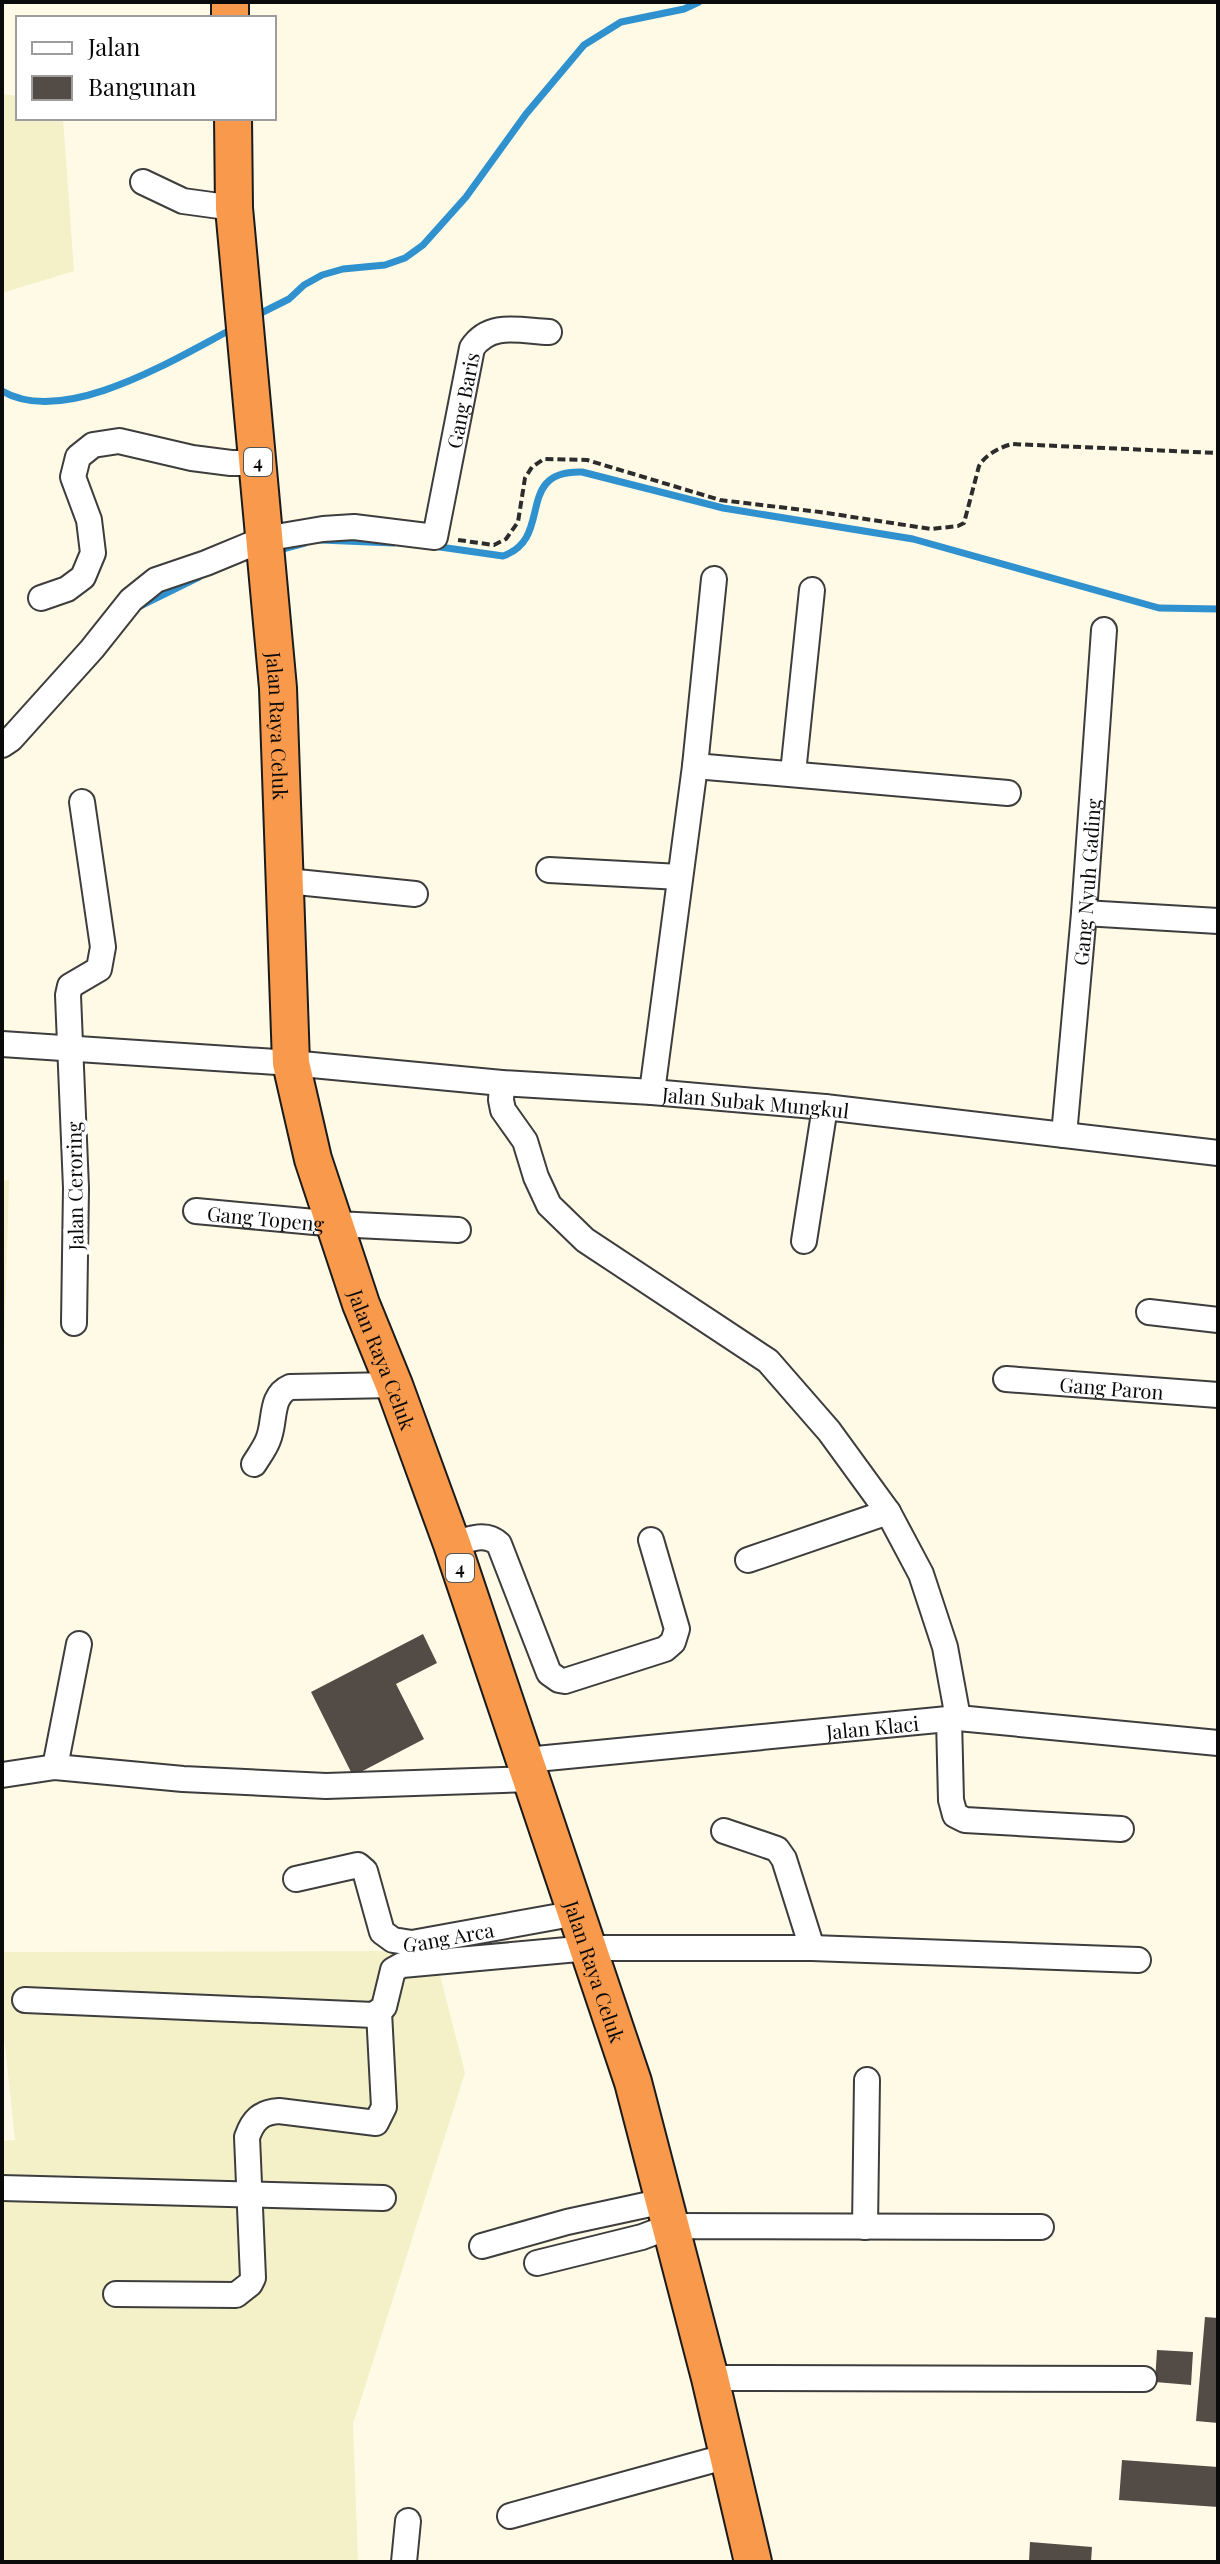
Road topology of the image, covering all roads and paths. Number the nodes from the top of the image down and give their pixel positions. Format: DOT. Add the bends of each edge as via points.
graph roads {
  1 [pos="233,120"];
  2 [pos="143,182"];
  3 [pos="234,208"];
  4 [pos="549,332"];
  5 [pos="1218,453"];
  6 [pos="258,463"];
  7 [pos="435,537"];
  8 [pos="265,549"];
  9 [pos="714,579"];
  10 [pos="812,590"];
  11 [pos="41,598"];
  12 [pos="1104,630"];
  13 [pos="2,745"];
  14 [pos="695,766"];
  15 [pos="793,773"];
  16 [pos="1008,793"];
  17 [pos="82,802"];
  18 [pos="549,870"];
  19 [pos="680,877"];
  20 [pos="287,881"];
  21 [pos="415,894"];
  22 [pos="1084,913"];
  23 [pos="1218,921"];
  24 [pos="2,1044"];
  25 [pos="70,1049"];
  26 [pos="291,1063"];
  27 [pos="502,1083"];
  28 [pos="652,1092"];
  29 [pos="825,1107"];
  30 [pos="1064,1135"];
  31 [pos="1218,1153"];
  32 [pos="196,1211"];
  33 [pos="336,1224"];
  34 [pos="458,1230"];
  35 [pos="804,1241"];
  36 [pos="1149,1312"];
  37 [pos="1218,1320"];
  38 [pos="74,1323"];
  39 [pos="1006,1379"];
  40 [pos="394,1385"];
  41 [pos="1218,1395"];
  42 [pos="254,1464"];
  43 [pos="888,1512"];
  44 [pos="651,1540"];
  45 [pos="452,1544"];
  46 [pos="748,1560"];
  47 [pos="79,1644"];
  48 [pos="954,1718"];
  49 [pos="1218,1743"];
  50 [pos="55,1767"];
  51 [pos="529,1770"];
  52 [pos="2,1775"];
  53 [pos="1121,1829"];
  54 [pos="724,1831"];
  55 [pos="296,1879"];
  56 [pos="566,1914"];
  57 [pos="589,1948"];
  58 [pos="812,1948"];
  59 [pos="1138,1960"];
  60 [pos="25,2000"];
  61 [pos="379,2012"];
  62 [pos="867,2080"];
  63 [pos="2,2188"];
  64 [pos="248,2194"];
  65 [pos="383,2198"];
  66 [pos="668,2213"];
  67 [pos="865,2227"];
  68 [pos="1041,2227"];
  69 [pos="482,2246"];
  70 [pos="537,2263"];
  71 [pos="116,2294"];
  72 [pos="710,2378"];
  73 [pos="1144,2379"];
  74 [pos="728,2456"];
  75 [pos="510,2516"];
  76 [pos="408,2521"];
  77 [pos="404,2562"];
  78 [pos="753,2562"];
  1 -- 3 [label="highway, Jalan Raya Celuk / 4"];
  2 -- 3 [label="street" via="183,201"];
  3 -- 6 [label="highway, Jalan Raya Celuk / 4"];
  4 -- 7 [label="street, Gang Baris" via="496,330 472,348"];
  5 -- 7 [label="path" via="1012,444 982,460 964,523 931,529 720,500 587,460 544,459 525,478 518,522 500,544"];
  6 -- 8 [label="highway, Jalan Raya Celuk / 4"];
  6 -- 11 [label="street" via="192,458 119,441 93,445 78,457 73,477 89,520 93,553 83,577"];
  7 -- 8 [label="street" via="354,527 323,529"];
  8 -- 13 [label="street" via="206,563 140,591"];
  8 -- 20 [label="highway, Jalan Raya Celuk / 4"];
  9 -- 14 [label="street"];
  10 -- 15 [label="street"];
  12 -- 22 [label="street, Gang Nyuh Gading"];
  14 -- 15 [label="street"];
  14 -- 19 [label="street"];
  15 -- 16 [label="street"];
  17 -- 25 [label="street, Jalan Ceroring" via="103,947 99,969 70,986"];
  18 -- 19 [label="street"];
  19 -- 28 [label="street"];
  20 -- 21 [label="street"];
  20 -- 26 [label="highway, Jalan Raya Celuk / 4"];
  22 -- 23 [label="street"];
  22 -- 30 [label="street, Gang Nyuh Gading"];
  24 -- 25 [label="street, Jalan Subak Mungkul"];
  25 -- 26 [label="street, Jalan Subak Mungkul"];
  25 -- 38 [label="street, Jalan Ceroring"];
  26 -- 27 [label="street, Jalan Subak Mungkul"];
  26 -- 33 [label="highway, Jalan Raya Celuk / 4" via="313,1159"];
  27 -- 28 [label="street, Jalan Subak Mungkul"];
  27 -- 43 [label="street" via="503,1110 525,1141 549,1205 585,1240 768,1361 829,1431"];
  28 -- 29 [label="street, Jalan Subak Mungkul"];
  29 -- 30 [label="street, Jalan Subak Mungkul"];
  29 -- 35 [label="street"];
  30 -- 31 [label="street, Jalan Subak Mungkul"];
  32 -- 33 [label="street, Gang Topeng"];
  33 -- 34 [label="street, Gang Topeng"];
  33 -- 40 [label="highway, Jalan Raya Celuk / 4"];
  36 -- 37 [label="street"];
  39 -- 41 [label="street, Gang Paron"];
  40 -- 42 [label="street" via="283,1390 268,1441"];
  40 -- 45 [label="highway, Jalan Raya Celuk / 4"];
  43 -- 46 [label="street"];
  43 -- 48 [label="street" via="926,1589 945,1647"];
  44 -- 45 [label="street" via="677,1629 673,1642 565,1681 549,1673 499,1544 481,1536"];
  45 -- 51 [label="highway, Jalan Raya Celuk / 4"];
  47 -- 50 [label="street"];
  48 -- 49 [label="street, Jalan Klaci"];
  48 -- 51 [label="street, Jalan Klaci"];
  48 -- 53 [label="street" via="951,1800 958,1817"];
  50 -- 51 [label="street, Jalan Klaci" via="326,1786"];
  50 -- 52 [label="street, Jalan Klaci"];
  51 -- 56 [label="highway, Jalan Raya Celuk / 4"];
  54 -- 58 [label="street" via="777,1849"];
  55 -- 56 [label="street, Gang Arca" via="361,1866 382,1932 412,1943"];
  56 -- 57 [label="highway, Jalan Raya Celuk / 4"];
  57 -- 58 [label="street"];
  57 -- 61 [label="street" via="402,1965 390,1975"];
  57 -- 66 [label="highway, Jalan Raya Celuk / 4"];
  58 -- 59 [label="street"];
  60 -- 61 [label="street"];
  61 -- 64 [label="street" via="384,2107 379,2119 367,2124 267,2112 257,2118 247,2137"];
  62 -- 67 [label="street"];
  63 -- 64 [label="street"];
  64 -- 65 [label="street"];
  64 -- 71 [label="street" via="253,2278 243,2290 236,2295"];
  66 -- 67 [label="street"];
  66 -- 69 [label="street" via="567,2222"];
  66 -- 70 [label="street" via="642,2237"];
  66 -- 72 [label="highway, Jalan Raya Celuk / 4"];
  67 -- 68 [label="street"];
  72 -- 73 [label="street"];
  72 -- 74 [label="highway, Jalan Raya Celuk / 4"];
  74 -- 75 [label="street"];
  74 -- 78 [label="highway, Jalan Raya Celuk / 4"];
  76 -- 77 [label="street"];
}
